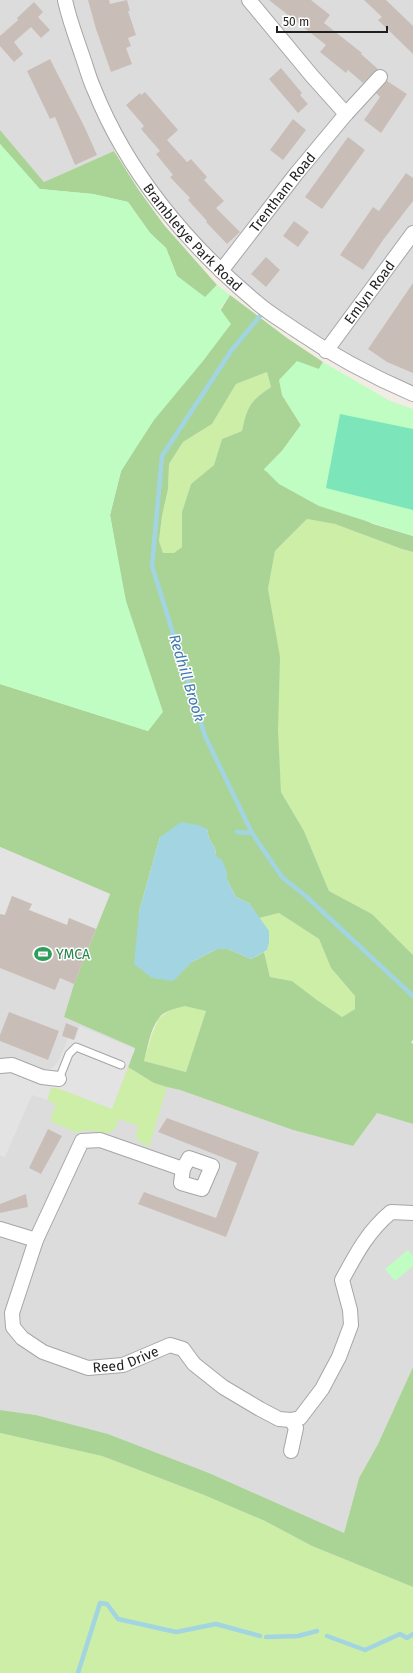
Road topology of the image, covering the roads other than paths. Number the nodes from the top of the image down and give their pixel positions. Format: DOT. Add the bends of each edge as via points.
graph roads {
  1 [pos="65,0"];
  2 [pos="249,0"];
  3 [pos="380,77"];
  4 [pos="346,114"];
  5 [pos="413,232"];
  6 [pos="221,271"];
  7 [pos="326,351"];
  8 [pos="413,394"];
  9 [pos="121,1065"];
  10 [pos="0,1066"];
  11 [pos="59,1078"];
  12 [pos="183,1169"];
  13 [pos="413,1213"];
  14 [pos="0,1229"];
  15 [pos="36,1240"];
  16 [pos="291,1420"];
  17 [pos="291,1451"];
  1 -- 6 [label="street, Brambletye Park Road" via="94,89 114,132 165,208"];
  2 -- 4 [label="street"];
  3 -- 4 [label="street, Trentham Road"];
  4 -- 6 [label="street, Trentham Road"];
  5 -- 7 [label="street, Emlyn Road"];
  6 -- 7 [label="street, Brambletye Park Road" via="256,302"];
  7 -- 8 [label="street, Brambletye Park Road" via="380,380"];
  9 -- 11 [label="lane" via="76,1047 69,1054"];
  10 -- 11 [label="street" via="12,1065 42,1077"];
  12 -- 15 [label="street, Reed Drive" via="100,1140 82,1141"];
  13 -- 16 [label="street" via="391,1212 377,1224 355,1255 342,1280 351,1325 339,1357 308,1409 300,1418"];
  14 -- 15 [label="street"];
  15 -- 16 [label="street, Reed Drive" via="12,1313 12,1327 22,1338 43,1352 88,1368 123,1366 170,1345 182,1349 194,1364 223,1387 279,1419"];
  16 -- 17 [label="street" via="296,1428"];
}
